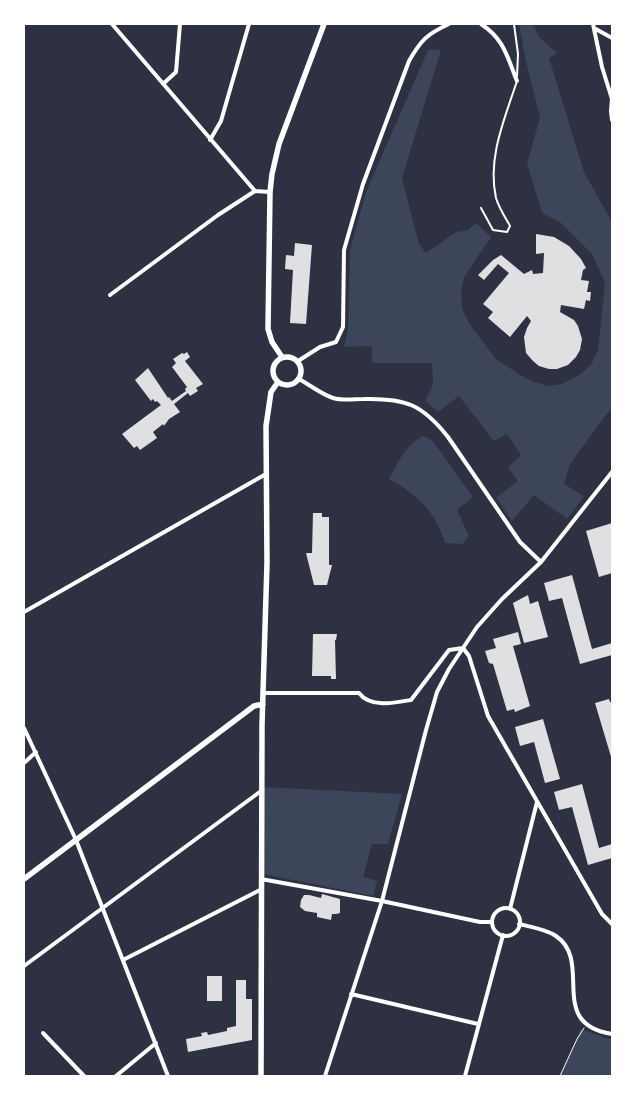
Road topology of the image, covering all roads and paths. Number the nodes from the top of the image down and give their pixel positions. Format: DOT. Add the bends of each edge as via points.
graph roads {
  1 [pos="112,24"];
  2 [pos="180,24"];
  3 [pos="249,24"];
  4 [pos="324,24"];
  5 [pos="449,24"];
  6 [pos="481,24"];
  7 [pos="514,24"];
  8 [pos="593,26"];
  9 [pos="612,38"];
  10 [pos="517,81"];
  11 [pos="163,84"];
  12 [pos="612,99"];
  13 [pos="612,120"];
  14 [pos="210,140"];
  15 [pos="255,191"];
  16 [pos="270,192"];
  17 [pos="481,208"];
  18 [pos="110,295"];
  19 [pos="282,357"];
  20 [pos="298,361"];
  21 [pos="299,379"];
  22 [pos="278,382"];
  23 [pos="612,472"];
  24 [pos="266,474"];
  25 [pos="541,562"];
  26 [pos="24,612"];
  27 [pos="463,648"];
  28 [pos="263,693"];
  29 [pos="263,704"];
  30 [pos="24,728"];
  31 [pos="36,752"];
  32 [pos="24,763"];
  33 [pos="261,791"];
  34 [pos="537,802"];
  35 [pos="76,840"];
  36 [pos="260,878"];
  37 [pos="24,879"];
  38 [pos="260,890"];
  39 [pos="382,901"];
  40 [pos="102,908"];
  41 [pos="510,908"];
  42 [pos="492,922"];
  43 [pos="520,924"];
  44 [pos="612,924"];
  45 [pos="504,935"];
  46 [pos="123,960"];
  47 [pos="24,966"];
  48 [pos="352,994"];
  49 [pos="478,1024"];
  50 [pos="587,1024"];
  51 [pos="44,1033"];
  52 [pos="612,1034"];
  53 [pos="156,1043"];
  54 [pos="82,1076"];
  55 [pos="116,1076"];
  56 [pos="168,1076"];
  57 [pos="261,1076"];
  58 [pos="325,1076"];
  59 [pos="465,1076"];
  60 [pos="560,1076"];
  1 -- 11 [label="street"];
  2 -- 11 [label="street" via="176,72"];
  3 -- 14 [label="street" via="221,122"];
  4 -- 16 [label="main road" via="279,144"];
  5 -- 20 [label="street" via="427,35 409,60 363,184 344,250 343,327 336,342 320,347"];
  6 -- 10 [label="street" via="500,40"];
  7 -- 10 [label="lane"];
  8 -- 9 [label="street"];
  8 -- 12 [label="street"];
  10 -- 17 [label="lane" via="494,161 493,179 497,200 510,226 507,232 493,230"];
  11 -- 14 [label="street"];
  12 -- 13 [label="street"];
  14 -- 15 [label="street"];
  15 -- 16 [label="street"];
  15 -- 18 [label="street"];
  16 -- 19 [label="main road" via="268,329"];
  19 -- 20 [label="main road"];
  19 -- 22 [label="main road" via="273,368"];
  20 -- 21 [label="main road" via="301,369"];
  21 -- 22 [label="main road" via="290,385"];
  21 -- 25 [label="street" via="332,398 382,399 420,408 439,425 520,542"];
  22 -- 24 [label="main road" via="271,392 268,406"];
  23 -- 25 [label="street"];
  24 -- 26 [label="street"];
  24 -- 28 [label="main road"];
  25 -- 27 [label="street" via="487,616"];
  27 -- 28 [label="street" via="449,650 412,700 369,702 359,693"];
  27 -- 34 [label="street" via="469,656 488,716"];
  27 -- 39 [label="street" via="434,699"];
  28 -- 29 [label="main road"];
  29 -- 33 [label="main road"];
  29 -- 35 [label="main road" via="254,706"];
  30 -- 31 [label="street"];
  31 -- 32 [label="street"];
  31 -- 35 [label="street"];
  33 -- 36 [label="main road"];
  33 -- 40 [label="street"];
  34 -- 41 [label="street"];
  34 -- 44 [label="street" via="602,914"];
  35 -- 37 [label="main road"];
  35 -- 40 [label="street"];
  36 -- 38 [label="main road"];
  36 -- 39 [label="street"];
  38 -- 46 [label="street"];
  38 -- 57 [label="main road"];
  39 -- 42 [label="street"];
  39 -- 48 [label="street"];
  40 -- 46 [label="street"];
  40 -- 47 [label="street"];
  41 -- 42 [label="street" via="496,912"];
  41 -- 43 [label="street" via="518,914"];
  42 -- 45 [label="street"];
  43 -- 45 [label="street" via="514,933"];
  43 -- 50 [label="street" via="557,936 567,948 574,972 575,1006"];
  45 -- 49 [label="street"];
  46 -- 53 [label="street"];
  48 -- 49 [label="street"];
  48 -- 58 [label="street"];
  49 -- 59 [label="street"];
  50 -- 52 [label="street"];
  50 -- 60 [label="path"];
  51 -- 54 [label="street"];
  53 -- 55 [label="street"];
  53 -- 56 [label="street"];
}
